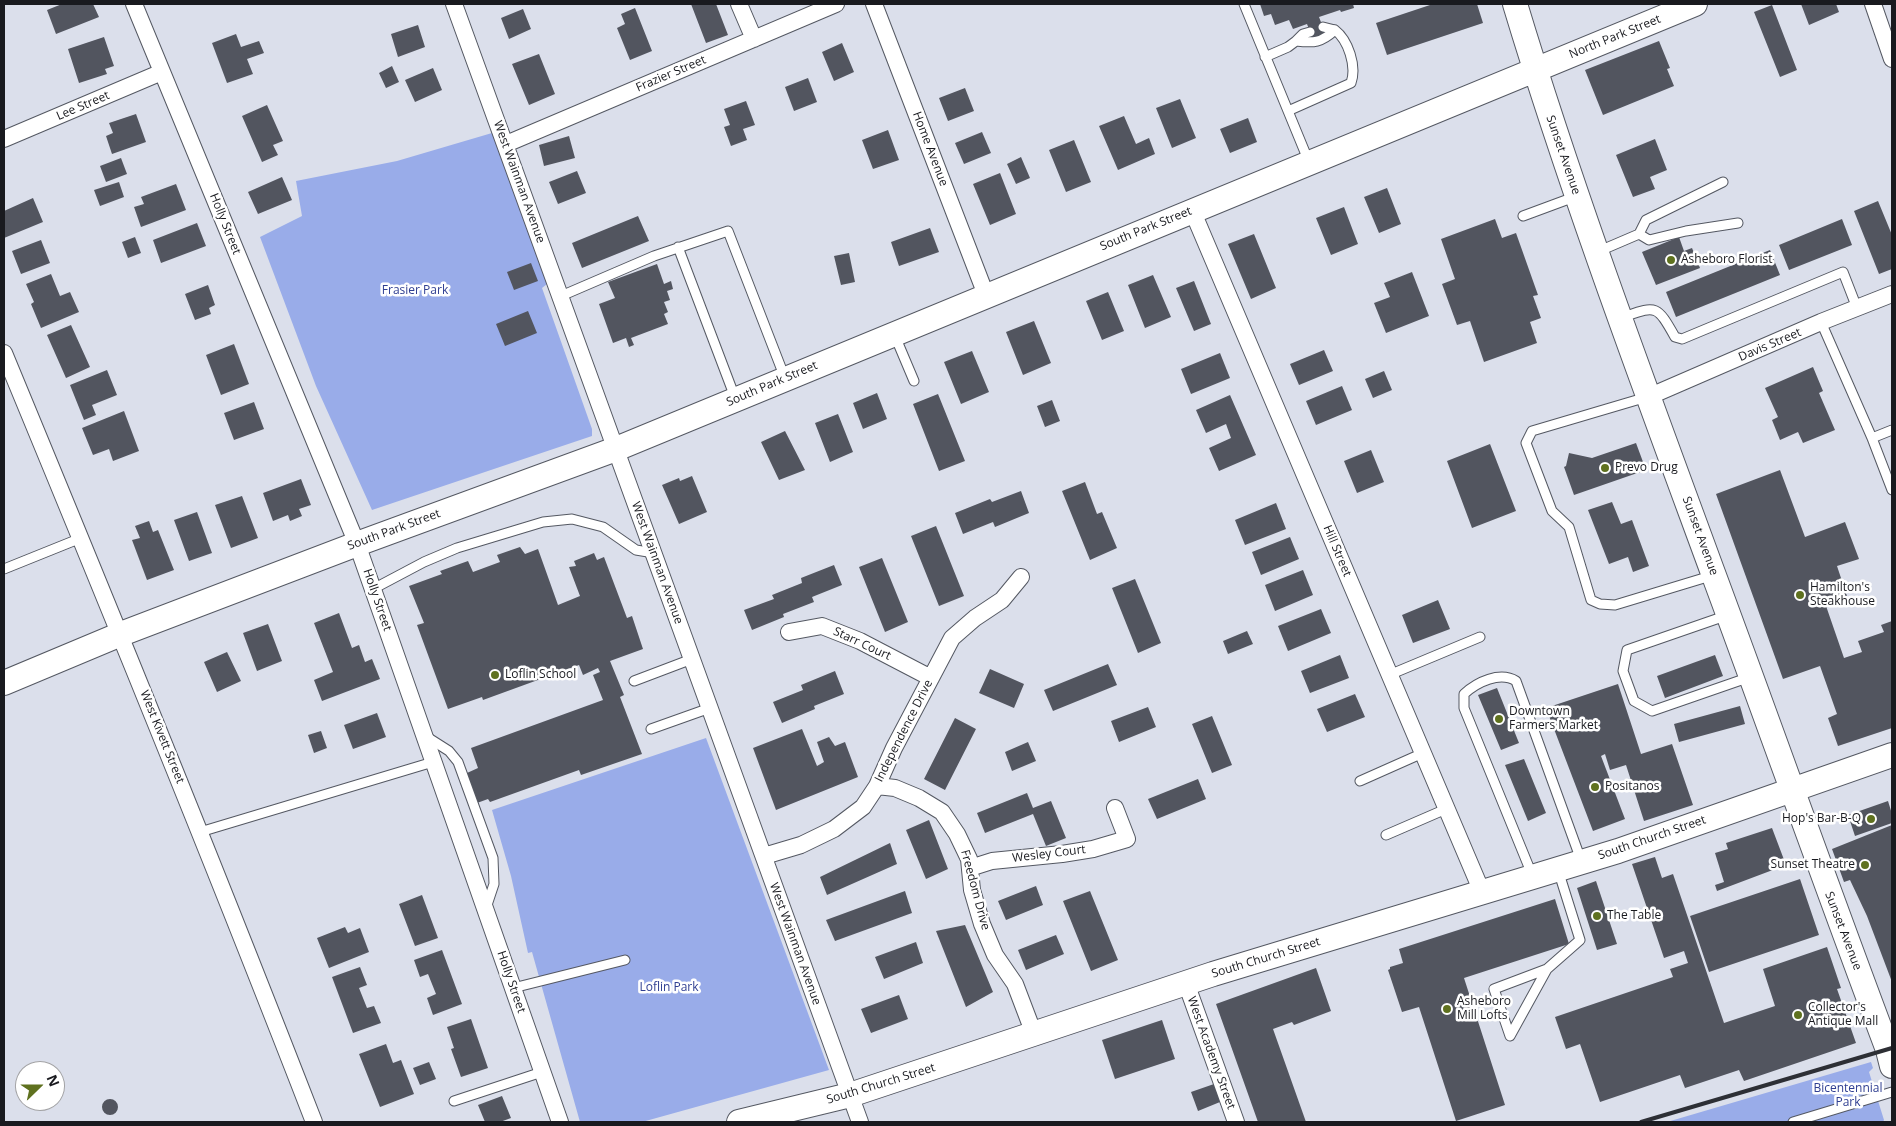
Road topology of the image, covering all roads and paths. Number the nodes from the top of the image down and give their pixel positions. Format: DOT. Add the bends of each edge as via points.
graph roads {
  1 [pos="134,4"];
  2 [pos="454,4"];
  3 [pos="739,4"];
  4 [pos="836,4"];
  5 [pos="874,4"];
  6 [pos="1244,4"];
  7 [pos="1515,4"];
  8 [pos="1695,4"];
  9 [pos="1873,4"];
  10 [pos="1323,27"];
  11 [pos="1335,30"];
  12 [pos="1310,32"];
  13 [pos="754,39"];
  14 [pos="1296,41"];
  15 [pos="1265,57"];
  16 [pos="1892,58"];
  17 [pos="1535,70"];
  18 [pos="162,72"];
  19 [pos="1288,111"];
  20 [pos="4,139"];
  21 [pos="506,144"];
  22 [pos="1309,162"];
  23 [pos="1723,182"];
  24 [pos="1577,196"];
  25 [pos="1192,210"];
  26 [pos="1523,216"];
  27 [pos="1738,223"];
  28 [pos="1639,234"];
  29 [pos="678,248"];
  30 [pos="1597,252"];
  31 [pos="1892,294"];
  32 [pos="986,295"];
  33 [pos="560,296"];
  34 [pos="1857,308"];
  35 [pos="1620,318"];
  36 [pos="1821,322"];
  37 [pos="894,334"];
  38 [pos="4,353"];
  39 [pos="786,379"];
  40 [pos="914,380"];
  41 [pos="1648,397"];
  42 [pos="736,400"];
  43 [pos="1892,430"];
  44 [pos="1872,438"];
  45 [pos="616,449"];
  46 [pos="1892,490"];
  47 [pos="81,538"];
  48 [pos="357,544"];
  49 [pos="654,553"];
  50 [pos="4,569"];
  51 [pos="1714,575"];
  52 [pos="1021,577"];
  53 [pos="373,589"];
  54 [pos="1729,615"];
  55 [pos="789,632"];
  56 [pos="121,634"];
  57 [pos="1480,637"];
  58 [pos="692,659"];
  59 [pos="1389,675"];
  60 [pos="1750,677"];
  61 [pos="931,678"];
  62 [pos="634,681"];
  63 [pos="4,683"];
  64 [pos="710,708"];
  65 [pos="651,729"];
  66 [pos="424,736"];
  67 [pos="1422,753"];
  68 [pos="1892,755"];
  69 [pos="433,762"];
  70 [pos="1360,781"];
  71 [pos="877,786"];
  72 [pos="1791,790"];
  73 [pos="1115,808"];
  74 [pos="1446,808"];
  75 [pos="200,832"];
  76 [pos="1386,835"];
  77 [pos="764,856"];
  78 [pos="1582,862"];
  79 [pos="970,868"];
  80 [pos="1557,870"];
  81 [pos="1533,877"];
  82 [pos="1482,892"];
  83 [pos="486,911"];
  84 [pos="625,960"];
  85 [pos="1547,969"];
  86 [pos="1186,984"];
  87 [pos="513,988"];
  88 [pos="1034,1034"];
  89 [pos="1892,1062"];
  90 [pos="542,1072"];
  91 [pos="1892,1092"];
  92 [pos="850,1095"];
  93 [pos="454,1101"];
  94 [pos="314,1122"];
  95 [pos="560,1122"];
  96 [pos="739,1122"];
  97 [pos="860,1122"];
  98 [pos="1236,1122"];
  99 [pos="1793,1122"];
  1 -- 18 [label="street, Holly Street"];
  2 -- 21 [label="street, West Wainman Avenue"];
  3 -- 13 [label="street"];
  4 -- 13 [label="street, Frazier Street"];
  5 -- 32 [label="street, Home Avenue"];
  6 -- 15 [label="lane"];
  7 -- 17 [label="main road, Sunset Avenue"];
  8 -- 17 [label="main road, North Park Street"];
  9 -- 16 [label="street"];
  10 -- 11 [label="lane"];
  11 -- 14 [label="lane" via="1327,38 1314,43"];
  11 -- 19 [label="lane" via="1348,46 1351,83"];
  12 -- 14 [label="lane"];
  13 -- 21 [label="street, Frazier Street"];
  14 -- 15 [label="lane" via="1288,48"];
  15 -- 19 [label="lane"];
  17 -- 22 [label="main road, South Park Street"];
  17 -- 24 [label="main road, Sunset Avenue"];
  18 -- 20 [label="street, Lee Street"];
  18 -- 48 [label="street, Holly Street"];
  19 -- 22 [label="lane"];
  21 -- 33 [label="street, West Wainman Avenue"];
  22 -- 25 [label="main road, South Park Street"];
  23 -- 28 [label="lane" via="1646,220"];
  24 -- 26 [label="lane"];
  24 -- 30 [label="main road, Sunset Avenue"];
  25 -- 32 [label="main road, South Park Street"];
  25 -- 59 [label="street, Hill Street"];
  27 -- 28 [label="lane" via="1650,240"];
  28 -- 30 [label="lane"];
  29 -- 33 [label="lane"];
  29 -- 39 [label="lane" via="728,231"];
  29 -- 42 [label="lane"];
  30 -- 35 [label="main road, Sunset Avenue"];
  31 -- 34 [label="street, Davis Street"];
  32 -- 37 [label="main road, South Park Street"];
  33 -- 45 [label="street, West Wainman Avenue"];
  34 -- 35 [label="lane" via="1843,272 1682,339 1675,337 1660,312 1649,308"];
  34 -- 36 [label="street, Davis Street"];
  35 -- 41 [label="main road, Sunset Avenue"];
  36 -- 41 [label="street, Davis Street"];
  36 -- 44 [label="lane"];
  37 -- 39 [label="main road, South Park Street"];
  37 -- 40 [label="lane"];
  38 -- 47 [label="street, West Kivett Street"];
  39 -- 42 [label="main road, South Park Street"];
  41 -- 51 [label="main road, Sunset Avenue"];
  41 -- 51 [label="lane" via="1532,430 1526,443 1545,495 1552,511 1569,528 1591,600 1615,605"];
  42 -- 45 [label="main road, South Park Street"];
  43 -- 44 [label="lane"];
  44 -- 46 [label="lane"];
  45 -- 48 [label="main road, South Park Street"];
  45 -- 49 [label="street, West Wainman Avenue"];
  47 -- 50 [label="lane"];
  47 -- 56 [label="street, West Kivett Street"];
  48 -- 53 [label="street, Holly Street"];
  48 -- 56 [label="main road, South Park Street"];
  49 -- 53 [label="lane" via="636,550 602,527 572,519 543,522 457,548"];
  49 -- 58 [label="street, West Wainman Avenue"];
  51 -- 54 [label="main road, Sunset Avenue"];
  52 -- 61 [label="street, Independence Drive" via="1002,600 952,638"];
  53 -- 66 [label="street, Holly Street"];
  54 -- 60 [label="main road, Sunset Avenue"];
  54 -- 60 [label="lane" via="1627,650 1623,671 1634,700 1652,711"];
  55 -- 61 [label="street, Starr Court" via="822,626 860,640"];
  56 -- 63 [label="main road, South Park Street"];
  56 -- 75 [label="street, West Kivett Street"];
  57 -- 59 [label="lane"];
  58 -- 62 [label="lane"];
  58 -- 64 [label="street, West Wainman Avenue"];
  59 -- 67 [label="street, Hill Street"];
  60 -- 72 [label="main road, Sunset Avenue"];
  61 -- 71 [label="street, Independence Drive"];
  64 -- 65 [label="lane"];
  64 -- 77 [label="street, West Wainman Avenue"];
  66 -- 69 [label="street, Holly Street"];
  66 -- 83 [label="lane" via="449,751 458,762 493,858 494,884"];
  67 -- 70 [label="lane"];
  67 -- 74 [label="street, Hill Street"];
  68 -- 72 [label="main road, South Church Street"];
  69 -- 75 [label="lane"];
  69 -- 83 [label="street, Holly Street"];
  71 -- 77 [label="street, Independence Drive" via="863,807 834,829 801,845"];
  71 -- 79 [label="street, Freedom Drive" via="911,794 942,812 957,834"];
  72 -- 78 [label="main road, South Church Street"];
  72 -- 89 [label="main road, Sunset Avenue"];
  73 -- 79 [label="street, Wesley Court" via="1127,839 1093,849 992,861"];
  74 -- 76 [label="lane"];
  74 -- 82 [label="street, Hill Street"];
  75 -- 94 [label="street, West Kivett Street"];
  77 -- 92 [label="street, West Wainman Avenue"];
  78 -- 80 [label="main road, South Church Street"];
  78 -- 81 [label="lane" via="1516,681 1501,676 1486,680 1464,694 1464,708"];
  79 -- 88 [label="street, Freedom Drive" via="972,890 982,924 995,955 1015,984"];
  80 -- 81 [label="main road, South Church Street"];
  80 -- 85 [label="lane" via="1580,940"];
  81 -- 82 [label="main road, South Church Street"];
  82 -- 86 [label="main road, South Church Street"];
  83 -- 87 [label="street, Holly Street"];
  84 -- 87 [label="lane"];
  85 -- 85 [label="lane" via="1494,989 1510,1036 1519,1020"];
  86 -- 88 [label="main road, South Church Street"];
  86 -- 98 [label="street, West Academy Street"];
  87 -- 90 [label="street, Holly Street"];
  88 -- 92 [label="main road, South Church Street"];
  90 -- 93 [label="lane"];
  90 -- 95 [label="street, Holly Street"];
  91 -- 99 [label="lane"];
  92 -- 96 [label="main road, South Church Street"];
  92 -- 97 [label="street, West Wainman Avenue"];
}
